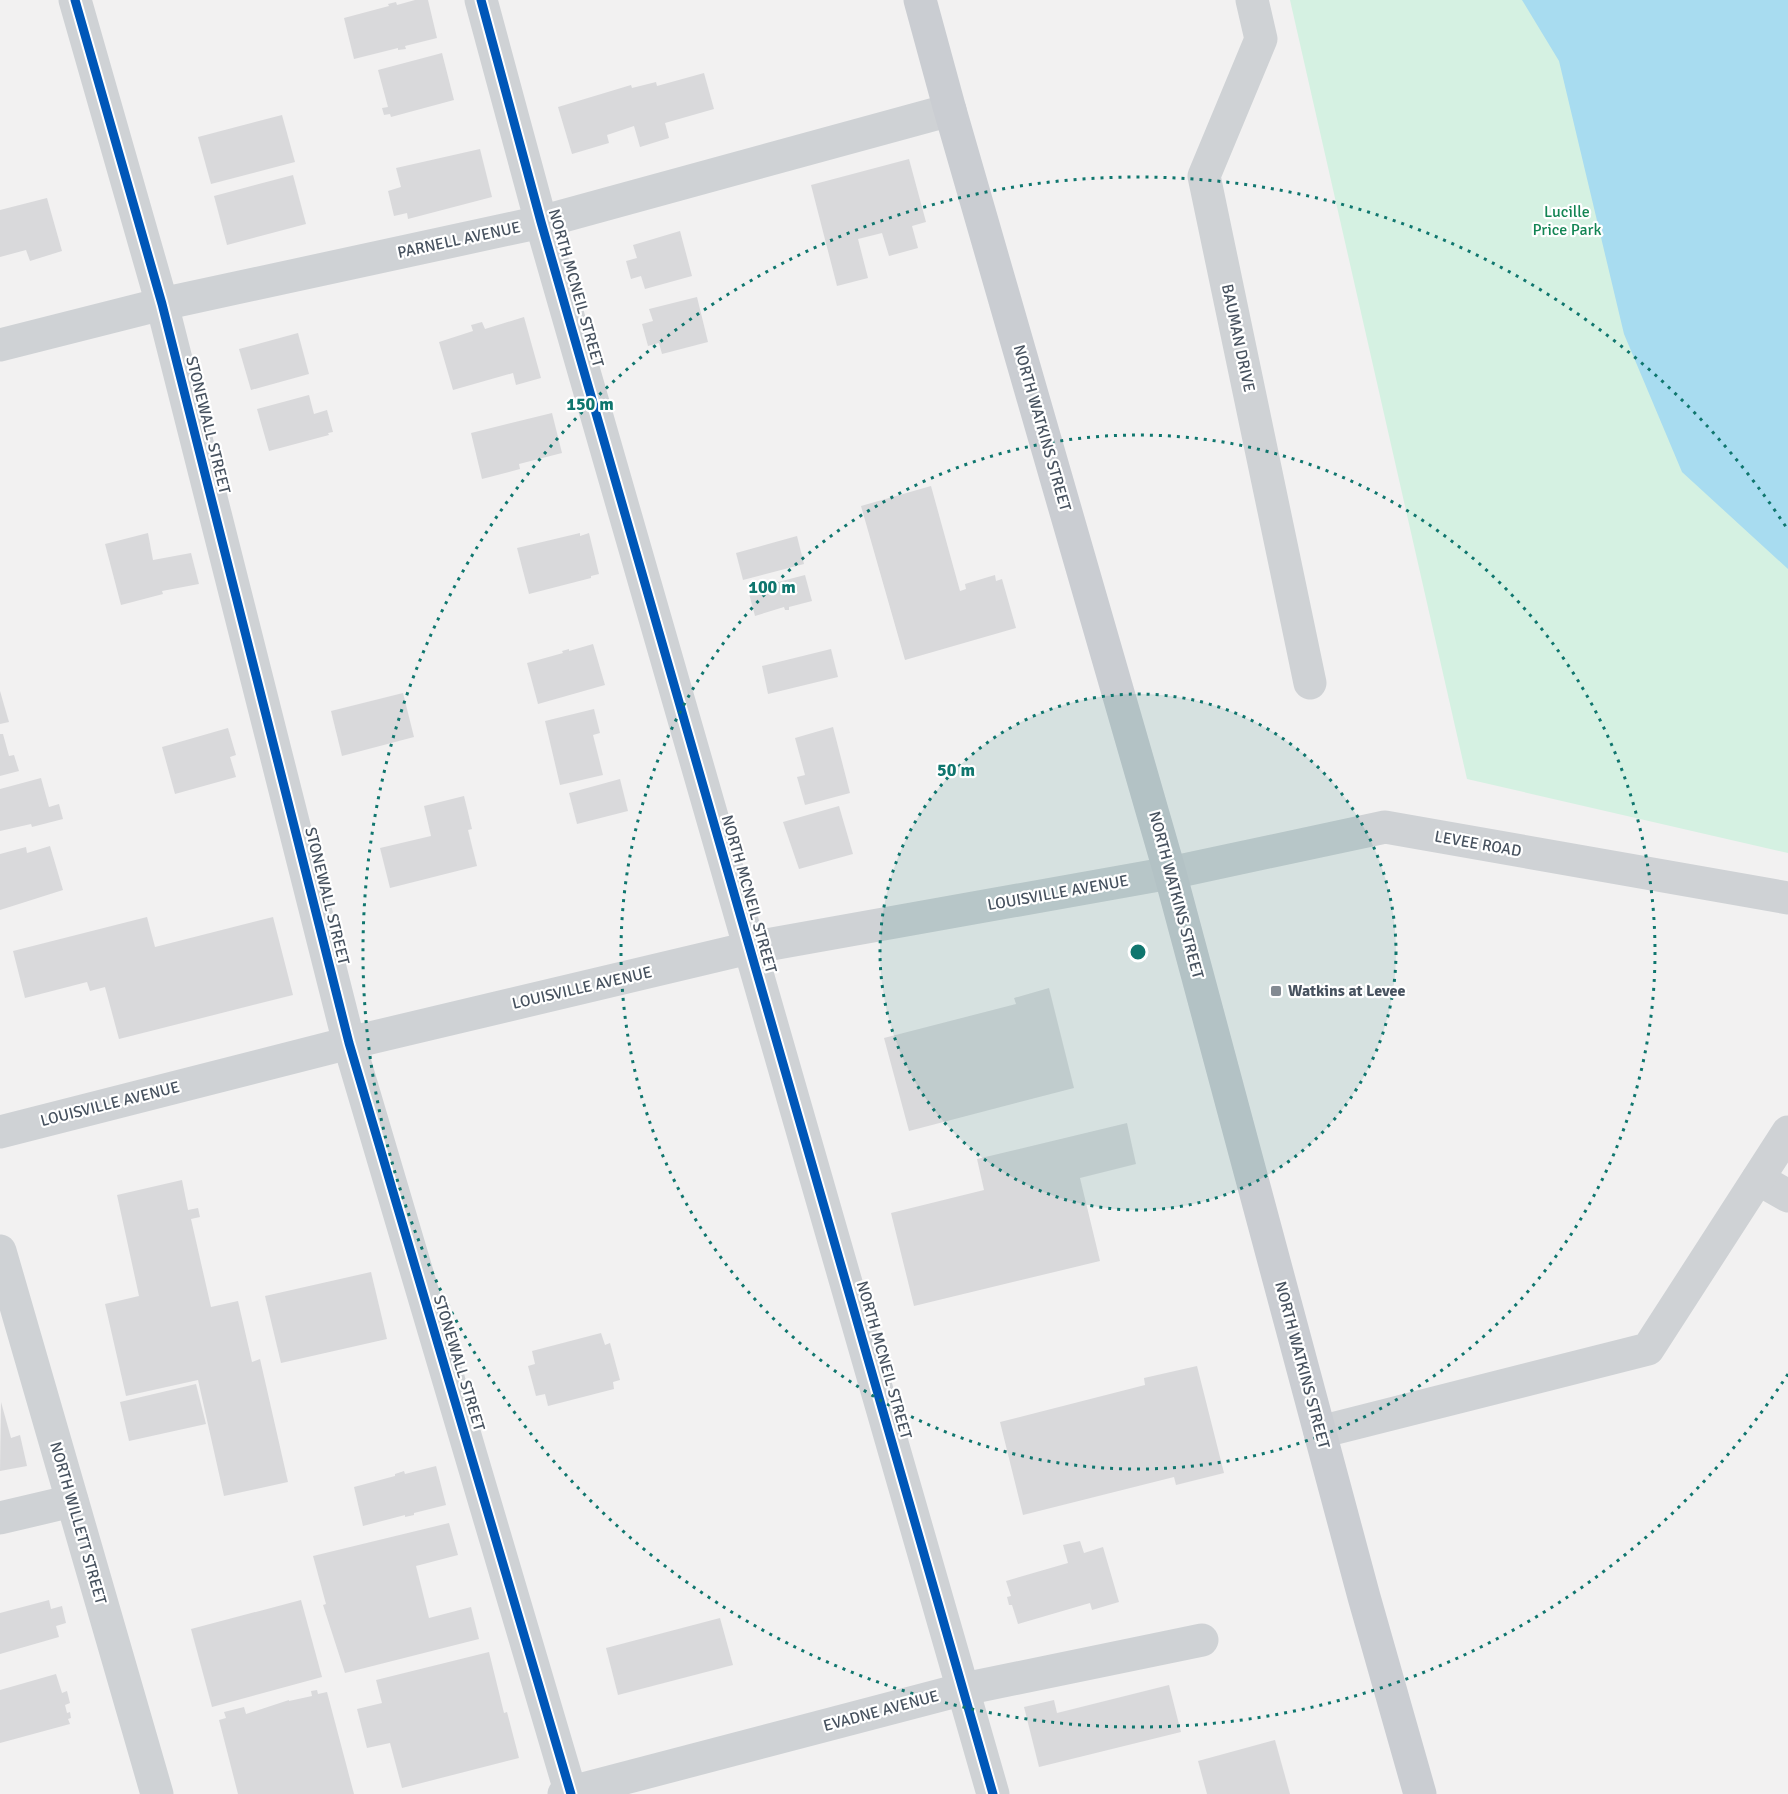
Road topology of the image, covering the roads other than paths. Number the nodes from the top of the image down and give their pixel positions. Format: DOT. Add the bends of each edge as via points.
graph roads {
  1 [pos="75,0"];
  2 [pos="481,0"];
  3 [pos="920,0"];
  4 [pos="1252,0"];
  5 [pos="950,110"];
  6 [pos="541,222"];
  7 [pos="162,304"];
  8 [pos="0,345"];
  9 [pos="1310,683"];
  10 [pos="1170,873"];
  11 [pos="1787,900"];
  12 [pos="749,948"];
  13 [pos="349,1043"];
  14 [pos="0,1132"];
  15 [pos="1788,1132"];
  16 [pos="1758,1179"];
  17 [pos="1788,1196"];
  18 [pos="0,1251"];
  19 [pos="1320,1432"];
  20 [pos="72,1502"];
  21 [pos="0,1518"];
  22 [pos="1202,1640"];
  23 [pos="964,1689"];
  24 [pos="569,1793"];
  25 [pos="157,1794"];
  26 [pos="993,1794"];
  27 [pos="1420,1794"];
  1 -- 7 [label="street, STONEWALL STREET"];
  2 -- 6 [label="street, NORTH MCNEIL STREET"];
  3 -- 5 [label="main road, NORTH WATKINS STREET"];
  4 -- 9 [label="street, BAUMAN DRIVE" via="1261,39 1204,176"];
  5 -- 6 [label="street, PARNELL AVENUE"];
  5 -- 10 [label="main road, NORTH WATKINS STREET"];
  6 -- 7 [label="street, PARNELL AVENUE"];
  6 -- 12 [label="street, NORTH MCNEIL STREET"];
  7 -- 8 [label="street, PARNELL AVENUE"];
  7 -- 13 [label="street, STONEWALL STREET"];
  10 -- 11 [label="street, LEVEE ROAD" via="1385,827"];
  10 -- 12 [label="street, LOUISVILLE AVENUE"];
  10 -- 19 [label="main road, NORTH WATKINS STREET"];
  12 -- 13 [label="street, LOUISVILLE AVENUE"];
  12 -- 23 [label="street, NORTH MCNEIL STREET"];
  13 -- 14 [label="street, LOUISVILLE AVENUE"];
  13 -- 24 [label="street, STONEWALL STREET"];
  15 -- 16 [label="street"];
  16 -- 17 [label="street"];
  16 -- 19 [label="street" via="1648,1349"];
  18 -- 20 [label="street, NORTH WILLETT STREET"];
  19 -- 27 [label="main road, NORTH WATKINS STREET"];
  20 -- 21 [label="street"];
  20 -- 25 [label="street, NORTH WILLETT STREET"];
  22 -- 23 [label="street, EVADNE AVENUE"];
  23 -- 24 [label="street, EVADNE AVENUE"];
  23 -- 26 [label="street, NORTH MCNEIL STREET"];
}
